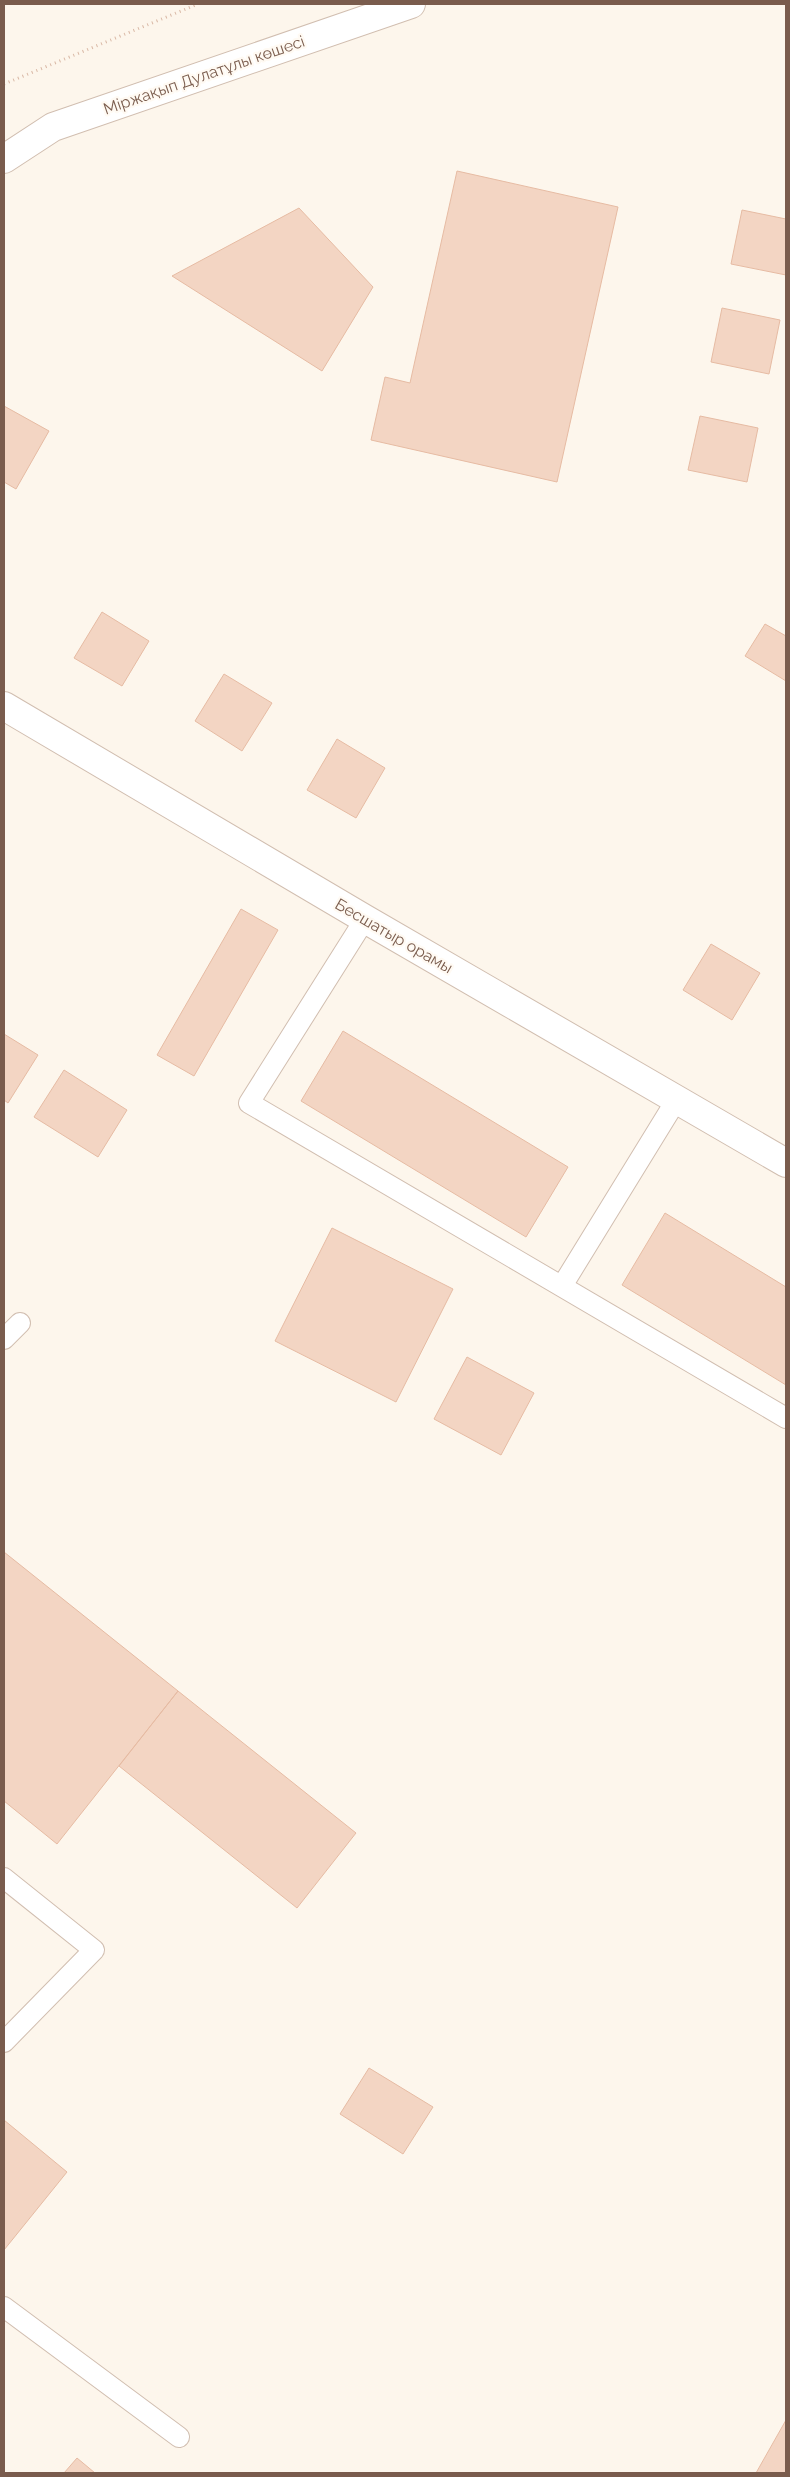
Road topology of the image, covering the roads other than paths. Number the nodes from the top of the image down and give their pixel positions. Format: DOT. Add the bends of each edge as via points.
graph roads {
  1 [pos="411,4"];
  2 [pos="4,159"];
  3 [pos="4,706"];
  4 [pos="366,919"];
  5 [pos="677,1099"];
  6 [pos="786,1162"];
  7 [pos="562,1286"];
  8 [pos="20,1323"];
  9 [pos="4,1339"];
  10 [pos="786,1418"];
  11 [pos="4,1878"];
  12 [pos="4,2042"];
  13 [pos="4,2308"];
  14 [pos="179,2437"];
  1 -- 2 [label="street, Міржақып Дулатұлы көшесі" via="53,127"];
  3 -- 4 [label="street, Бесшатыр орамы"];
  4 -- 5 [label="street, Бесшатыр орамы"];
  4 -- 7 [label="lane" via="249,1103"];
  5 -- 6 [label="street, Бесшатыр орамы"];
  5 -- 7 [label="lane"];
  7 -- 10 [label="lane"];
  8 -- 9 [label="lane"];
  11 -- 12 [label="lane" via="94,1950"];
  13 -- 14 [label="lane"];
}
